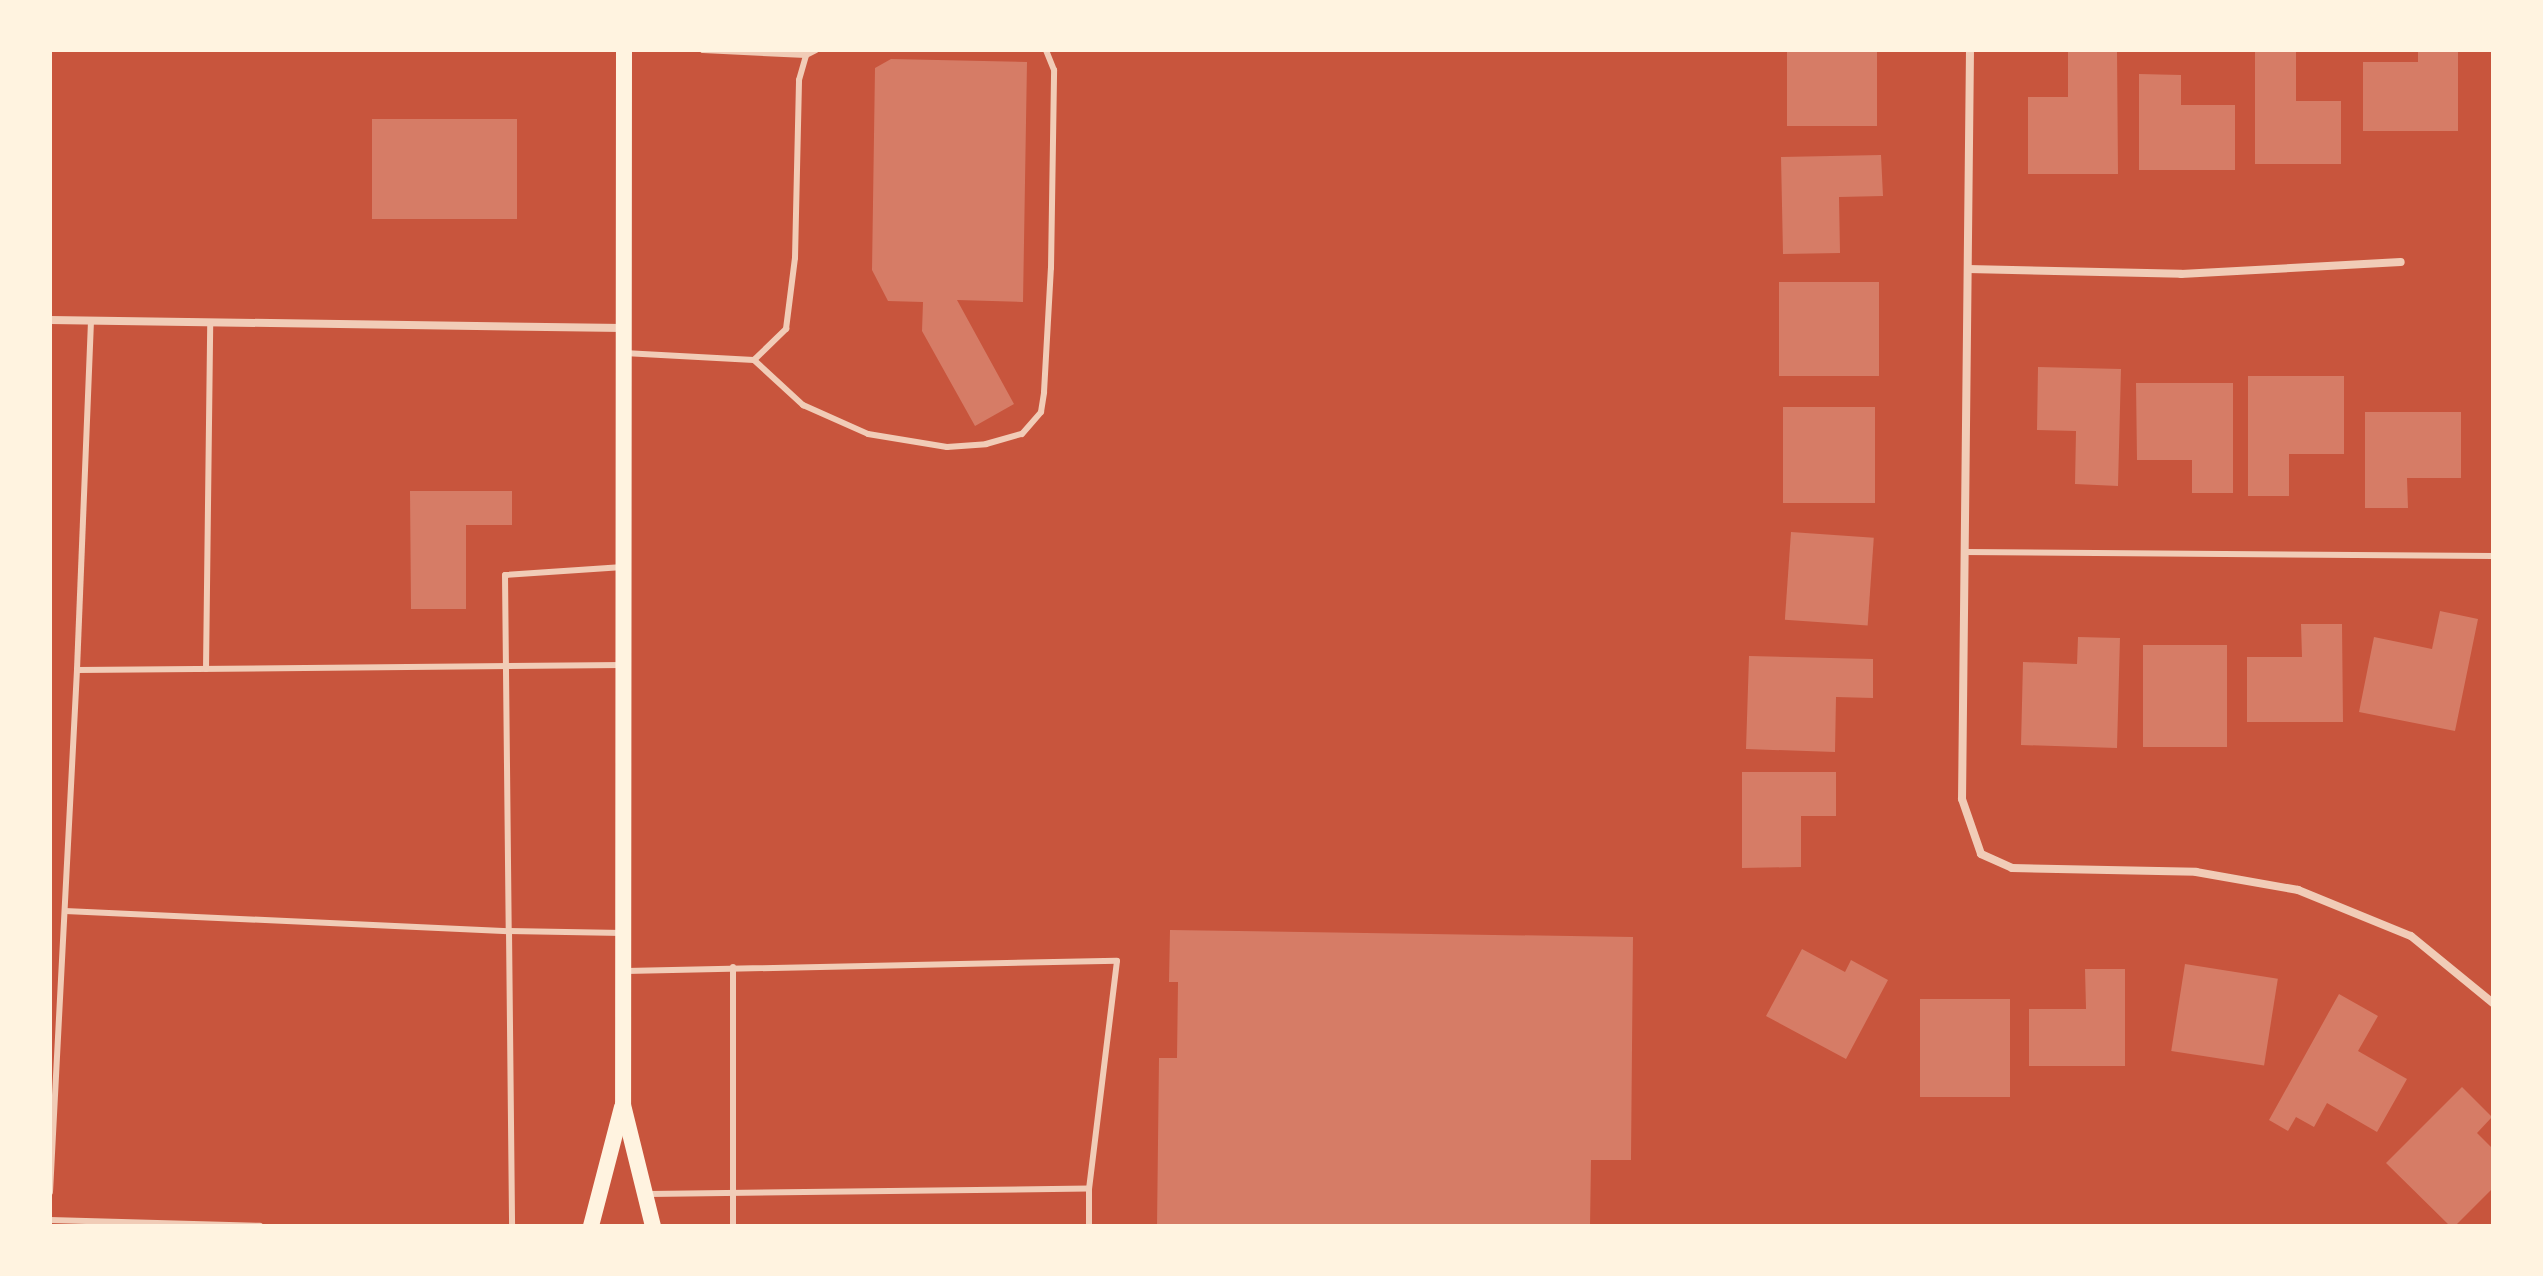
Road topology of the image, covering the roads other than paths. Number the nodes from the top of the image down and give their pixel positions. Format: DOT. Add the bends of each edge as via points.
graph roads {
  1 [pos="624,50"];
  2 [pos="703,50"];
  3 [pos="816,50"];
  4 [pos="1046,50"];
  5 [pos="1970,50"];
  6 [pos="806,55"];
  7 [pos="2401,262"];
  8 [pos="1968,269"];
  9 [pos="50,320"];
  10 [pos="91,321"];
  11 [pos="210,323"];
  12 [pos="624,328"];
  13 [pos="624,353"];
  14 [pos="754,360"];
  15 [pos="1965,552"];
  16 [pos="2493,556"];
  17 [pos="624,567"];
  18 [pos="623,665"];
  19 [pos="507,666"];
  20 [pos="206,669"];
  21 [pos="77,670"];
  22 [pos="65,911"];
  23 [pos="509,931"];
  24 [pos="623,933"];
  25 [pos="733,967"];
  26 [pos="623,971"];
  27 [pos="2493,1003"];
  28 [pos="623,1105"];
  29 [pos="1089,1189"];
  30 [pos="50,1192"];
  31 [pos="645,1194"];
  32 [pos="732,1195"];
  33 [pos="50,1220"];
  34 [pos="260,1226"];
  35 [pos="512,1226"];
  36 [pos="591,1226"];
  37 [pos="653,1226"];
  38 [pos="733,1226"];
  39 [pos="1089,1226"];
  1 -- 12 [label="main road"];
  2 -- 6 [label="lane"];
  3 -- 6 [label="lane"];
  4 -- 14 [label="lane" via="1054,70 1044,392 1041,412 1022,434 947,447 868,434 803,405"];
  5 -- 8 [label="street"];
  6 -- 14 [label="lane" via="799,80 795,258 786,329"];
  7 -- 8 [label="street" via="2181,274"];
  8 -- 15 [label="street"];
  9 -- 10 [label="street"];
  10 -- 11 [label="street"];
  10 -- 21 [label="lane"];
  11 -- 12 [label="street"];
  11 -- 20 [label="lane"];
  12 -- 13 [label="main road"];
  13 -- 14 [label="lane"];
  13 -- 17 [label="main road"];
  15 -- 16 [label="lane"];
  15 -- 27 [label="street" via="1962,799 1981,854 2012,868 2196,872 2298,890 2411,936"];
  17 -- 18 [label="main road"];
  17 -- 19 [label="lane" via="505,575"];
  18 -- 19 [label="lane"];
  18 -- 24 [label="main road"];
  19 -- 20 [label="lane"];
  19 -- 23 [label="lane"];
  20 -- 21 [label="lane"];
  21 -- 22 [label="lane"];
  22 -- 23 [label="lane"];
  22 -- 30 [label="lane"];
  23 -- 24 [label="lane"];
  23 -- 35 [label="lane"];
  24 -- 26 [label="main road"];
  25 -- 26 [label="lane"];
  25 -- 29 [label="lane" via="1117,961"];
  25 -- 32 [label="lane"];
  26 -- 28 [label="main road"];
  28 -- 31 [label="main road"];
  28 -- 36 [label="main road"];
  29 -- 32 [label="lane"];
  29 -- 39 [label="lane"];
  31 -- 32 [label="lane"];
  31 -- 37 [label="main road"];
  32 -- 38 [label="lane"];
  33 -- 34 [label="lane"];
}
